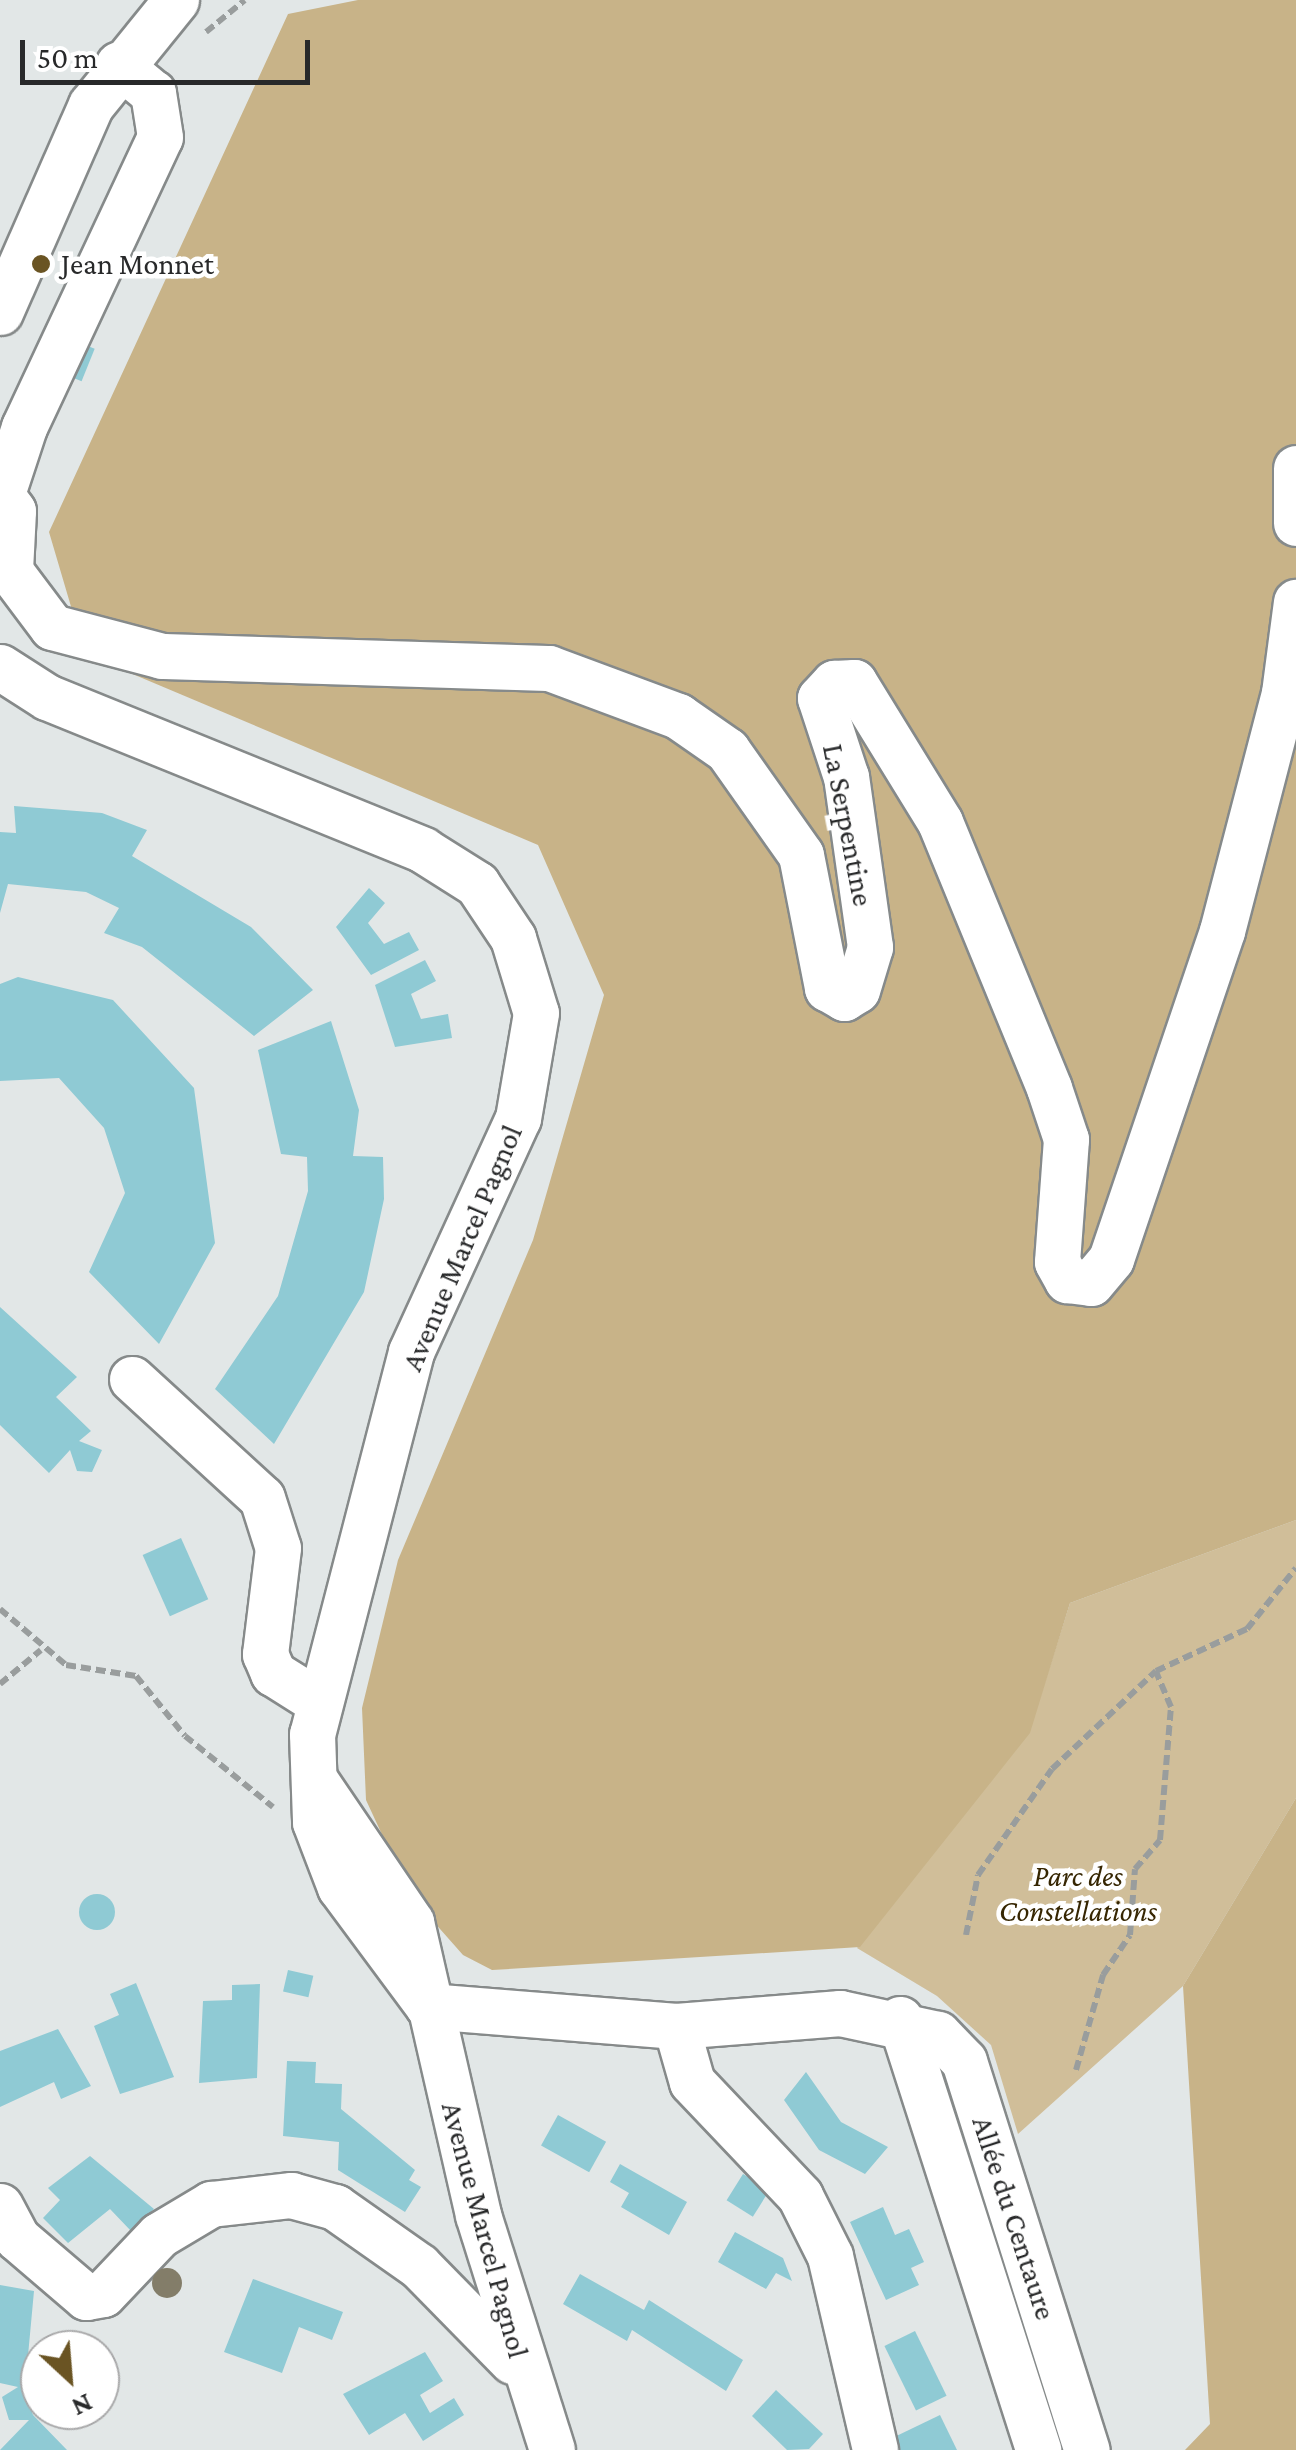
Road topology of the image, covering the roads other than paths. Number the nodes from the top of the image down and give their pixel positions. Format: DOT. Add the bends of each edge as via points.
graph roads {
  1 [pos="176,0"];
  2 [pos="118,64"];
  3 [pos="0,312"];
  4 [pos="1296,468"];
  5 [pos="1,493"];
  6 [pos="1296,523"];
  7 [pos="1296,602"];
  8 [pos="0,667"];
  9 [pos="132,1378"];
  10 [pos="316,1700"];
  11 [pos="428,2006"];
  12 [pos="900,2019"];
  13 [pos="676,2026"];
  14 [pos="0,2206"];
  15 [pos="478,2215"];
  16 [pos="419,2266"];
  17 [pos="522,2374"];
  18 [pos="552,2450"];
  19 [pos="875,2450"];
  20 [pos="1038,2450"];
  21 [pos="1087,2450"];
  1 -- 2 [label="street"];
  2 -- 3 [label="street" via="46,195"];
  2 -- 5 [label="street" via="153,93 160,137"];
  4 -- 6 [label="street"];
  5 -- 7 [label="street, La Serpentine" via="13,511 10,570 52,628 162,656 549,668 678,716 727,750 801,855 826,988 844,998 862,981 870,947 846,776 820,698 834,682 854,682 940,822 1049,1088 1066,1140 1057,1262 1067,1280 1079,1282 1092,1283 1111,1259 1222,931 1284,693"];
  8 -- 10 [label="street, Avenue Marcel Pagnol" via="47,697 347,814 477,884 513,938 536,1013 518,1118 412,1352"];
  9 -- 10 [label="street" via="262,1498 278,1548 265,1654 273,1673"];
  10 -- 11 [label="street, Avenue Marcel Pagnol" via="315,1802 340,1887"];
  11 -- 13 [label="street, Allée du Centaure"];
  11 -- 15 [label="street, Avenue Marcel Pagnol"];
  12 -- 13 [label="street, Allée du Centaure" via="840,2013"];
  12 -- 20 [label="street, Allée du Centaure"];
  12 -- 21 [label="street, Allée du Centaure" via="938,2034 964,2061"];
  13 -- 19 [label="street" via="692,2082 800,2196 830,2256"];
  14 -- 16 [label="street" via="18,2238 86,2297 103,2294 180,2220 248,2197 291,2195 335,2207"];
  15 -- 16 [label="street" via="462,2246"];
  15 -- 17 [label="street, Avenue Marcel Pagnol"];
  16 -- 17 [label="street"];
  17 -- 18 [label="street, Avenue Marcel Pagnol"];
}
